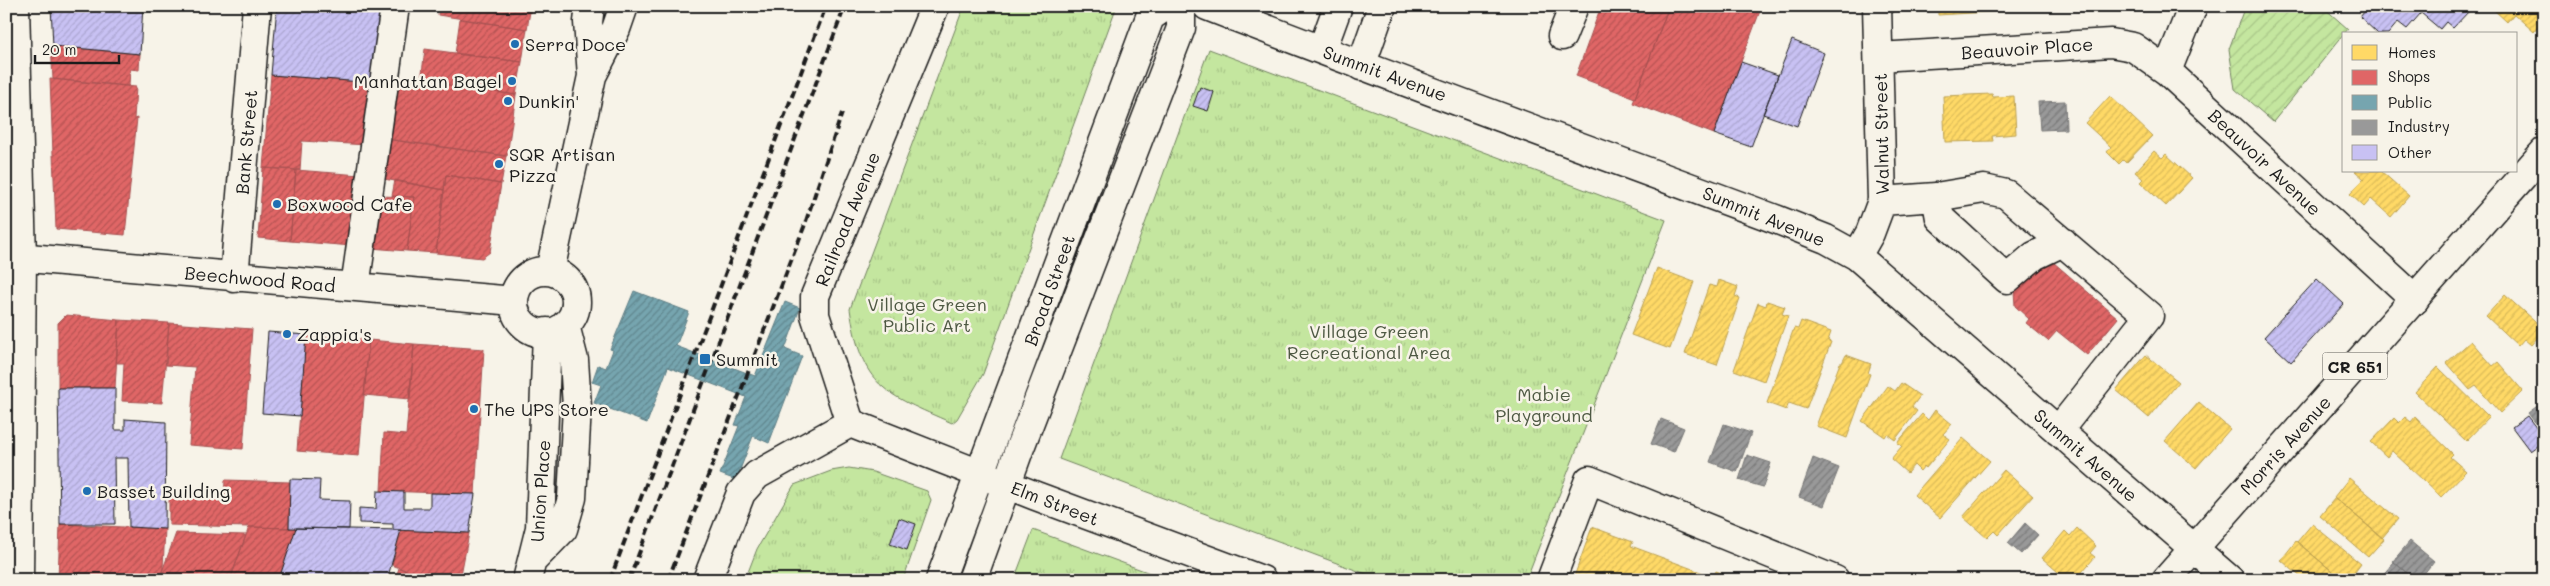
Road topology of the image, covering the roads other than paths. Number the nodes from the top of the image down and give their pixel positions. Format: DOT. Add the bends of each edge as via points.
graph roads {
  1 [pos="15,6"];
  2 [pos="257,6"];
  3 [pos="396,6"];
  4 [pos="590,6"];
  5 [pos="624,6"];
  6 [pos="935,6"];
  7 [pos="1166,6"];
  8 [pos="1180,6"];
  9 [pos="1207,6"];
  10 [pos="1338,6"];
  11 [pos="1574,6"];
  12 [pos="1877,6"];
  13 [pos="2193,6"];
  14 [pos="1376,8"];
  15 [pos="1245,13"];
  16 [pos="1562,36"];
  17 [pos="1322,50"];
  18 [pos="1880,57"];
  19 [pos="1361,66"];
  20 [pos="2167,71"];
  21 [pos="592,76"];
  22 [pos="2543,155"];
  23 [pos="1936,197"];
  24 [pos="1882,201"];
  25 [pos="2063,242"];
  26 [pos="1857,256"];
  27 [pos="14,257"];
  28 [pos="550,271"];
  29 [pos="234,278"];
  30 [pos="355,287"];
  31 [pos="2415,299"];
  32 [pos="514,301"];
  33 [pos="556,329"];
  34 [pos="850,423"];
  35 [pos="2058,431"];
  36 [pos="980,475"];
  37 [pos="1007,484"];
  38 [pos="2193,548"];
  39 [pos="530,570"];
  40 [pos="19,580"];
  41 [pos="707,580"];
  42 [pos="940,580"];
  43 [pos="972,580"];
  44 [pos="1262,580"];
  45 [pos="1551,580"];
  46 [pos="1835,580"];
  47 [pos="2166,580"];
  48 [pos="2230,580"];
  1 -- 27 [label="street"];
  2 -- 29 [label="street, Bank Street"];
  3 -- 30 [label="street"];
  4 -- 21 [label="street"];
  5 -- 21 [label="street"];
  6 -- 34 [label="street, Railroad Avenue" via="815,296 815,315"];
  7 -- 36 [label="street, Broad Street" via="1150,17"];
  8 -- 37 [label="street, Broad Street" via="1181,28"];
  9 -- 15 [label="street, Summit Avenue"];
  10 -- 17 [label="street"];
  11 -- 16 [label="street"];
  12 -- 18 [label="street, Walnut Street"];
  13 -- 20 [label="street"];
  14 -- 19 [label="street"];
  15 -- 17 [label="street, Summit Avenue"];
  17 -- 19 [label="street, Summit Avenue"];
  18 -- 20 [label="street, Beauvoir Place" via="2111,42 2133,46"];
  18 -- 24 [label="street, Walnut Street"];
  19 -- 26 [label="street, Summit Avenue" via="1778,220 1826,239"];
  20 -- 31 [label="street, Beauvoir Avenue"];
  21 -- 28 [label="street"];
  22 -- 31 [label="street, Morris Avenue / CR 651"];
  23 -- 24 [label="street"];
  23 -- 25 [label="street" via="1996,190 2006,194"];
  23 -- 25 [label="street" via="1940,218 2007,279 2034,256"];
  24 -- 26 [label="street, Walnut Street"];
  25 -- 35 [label="street" via="2149,316"];
  26 -- 35 [label="street, Summit Avenue"];
  27 -- 29 [label="street, Beechwood Road"];
  27 -- 40 [label="street"];
  28 -- 32 [label="street" via="529,275 521,282"];
  28 -- 33 [label="street, Union Place" via="568,281 574,294 575,308"];
  29 -- 30 [label="street, Beechwood Road"];
  30 -- 32 [label="street, Beechwood Road"];
  31 -- 38 [label="street, Morris Avenue / CR 651"];
  32 -- 33 [label="street" via="520,321 528,328"];
  33 -- 39 [label="street, Union Place" via="540,528"];
  34 -- 36 [label="street, Elm Street"];
  34 -- 41 [label="street" via="748,482"];
  35 -- 38 [label="street, Summit Avenue"];
  36 -- 37 [label="street, Elm Street"];
  36 -- 42 [label="street, Broad Street"];
  37 -- 43 [label="street, Broad Street"];
  37 -- 44 [label="street, Elm Street"];
  38 -- 47 [label="street, Morris Avenue / CR 651"];
  38 -- 48 [label="street, Summit Avenue"];
  45 -- 46 [label="street" via="1589,480"];
}
